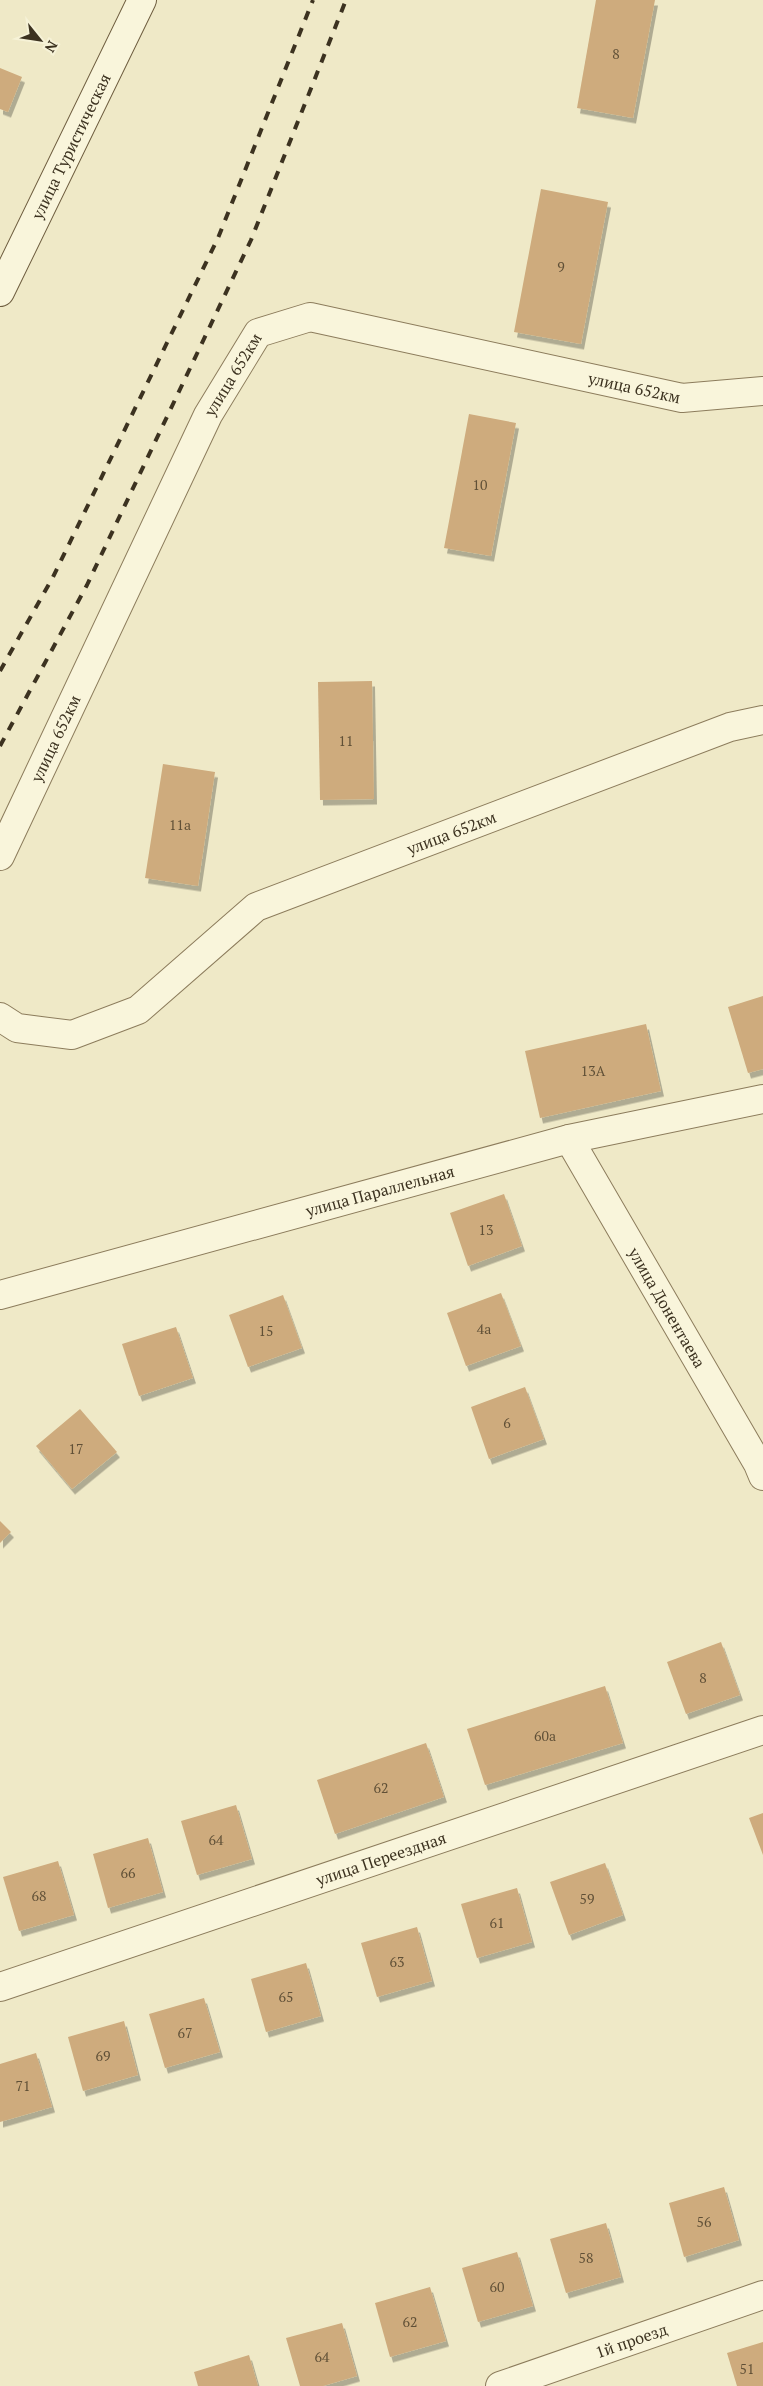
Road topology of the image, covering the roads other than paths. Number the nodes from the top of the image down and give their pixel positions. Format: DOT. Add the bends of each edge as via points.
graph roads {
  1 [pos="142,0"];
  2 [pos="0,292"];
  3 [pos="763,391"];
  4 [pos="763,720"];
  5 [pos="0,856"];
  6 [pos="0,1017"];
  7 [pos="763,1099"];
  8 [pos="568,1139"];
  9 [pos="0,1295"];
  10 [pos="763,1476"];
  11 [pos="763,1730"];
  12 [pos="0,1987"];
  13 [pos="763,2295"];
  14 [pos="500,2386"];
  1 -- 2 [label="street, улица Туристическая"];
  3 -- 5 [label="street, улица 652км" via="682,398 310,316 258,333 208,415"];
  4 -- 6 [label="street, улица 652км" via="730,727 256,907 138,1010 72,1035 17,1028"];
  7 -- 8 [label="street, улица Параллельная"];
  8 -- 9 [label="street, улица Параллельная"];
  8 -- 10 [label="street, улица Донентаева"];
  11 -- 12 [label="street, улица Переездная"];
  13 -- 14 [label="street, 1й проезд"];
}
